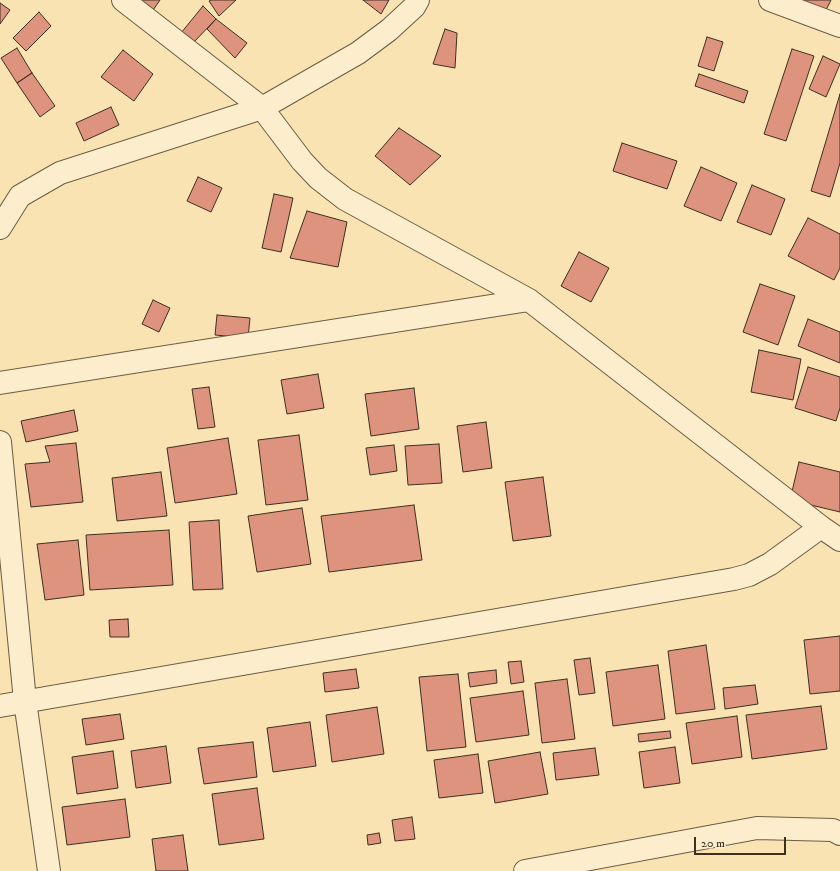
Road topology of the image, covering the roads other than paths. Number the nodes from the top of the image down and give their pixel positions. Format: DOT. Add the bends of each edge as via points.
graph roads {
  1 [pos="123,0"];
  2 [pos="418,0"];
  3 [pos="770,0"];
  4 [pos="840,26"];
  5 [pos="262,108"];
  6 [pos="0,228"];
  7 [pos="529,300"];
  8 [pos="0,383"];
  9 [pos="0,442"];
  10 [pos="821,527"];
  11 [pos="840,540"];
  12 [pos="24,701"];
  13 [pos="0,706"];
  14 [pos="840,834"];
  15 [pos="49,871"];
  16 [pos="525,871"];
  1 -- 5 [label="street"];
  2 -- 5 [label="street" via="389,30 358,53"];
  3 -- 4 [label="street"];
  5 -- 6 [label="street" via="60,174 20,196"];
  5 -- 7 [label="street" via="302,161 318,178 345,199"];
  7 -- 8 [label="street"];
  7 -- 10 [label="street"];
  9 -- 12 [label="street"];
  10 -- 11 [label="street"];
  10 -- 12 [label="street" via="770,564 749,575 734,579"];
  12 -- 13 [label="street"];
  12 -- 15 [label="street"];
  14 -- 16 [label="street" via="833,830 757,828"];
}
